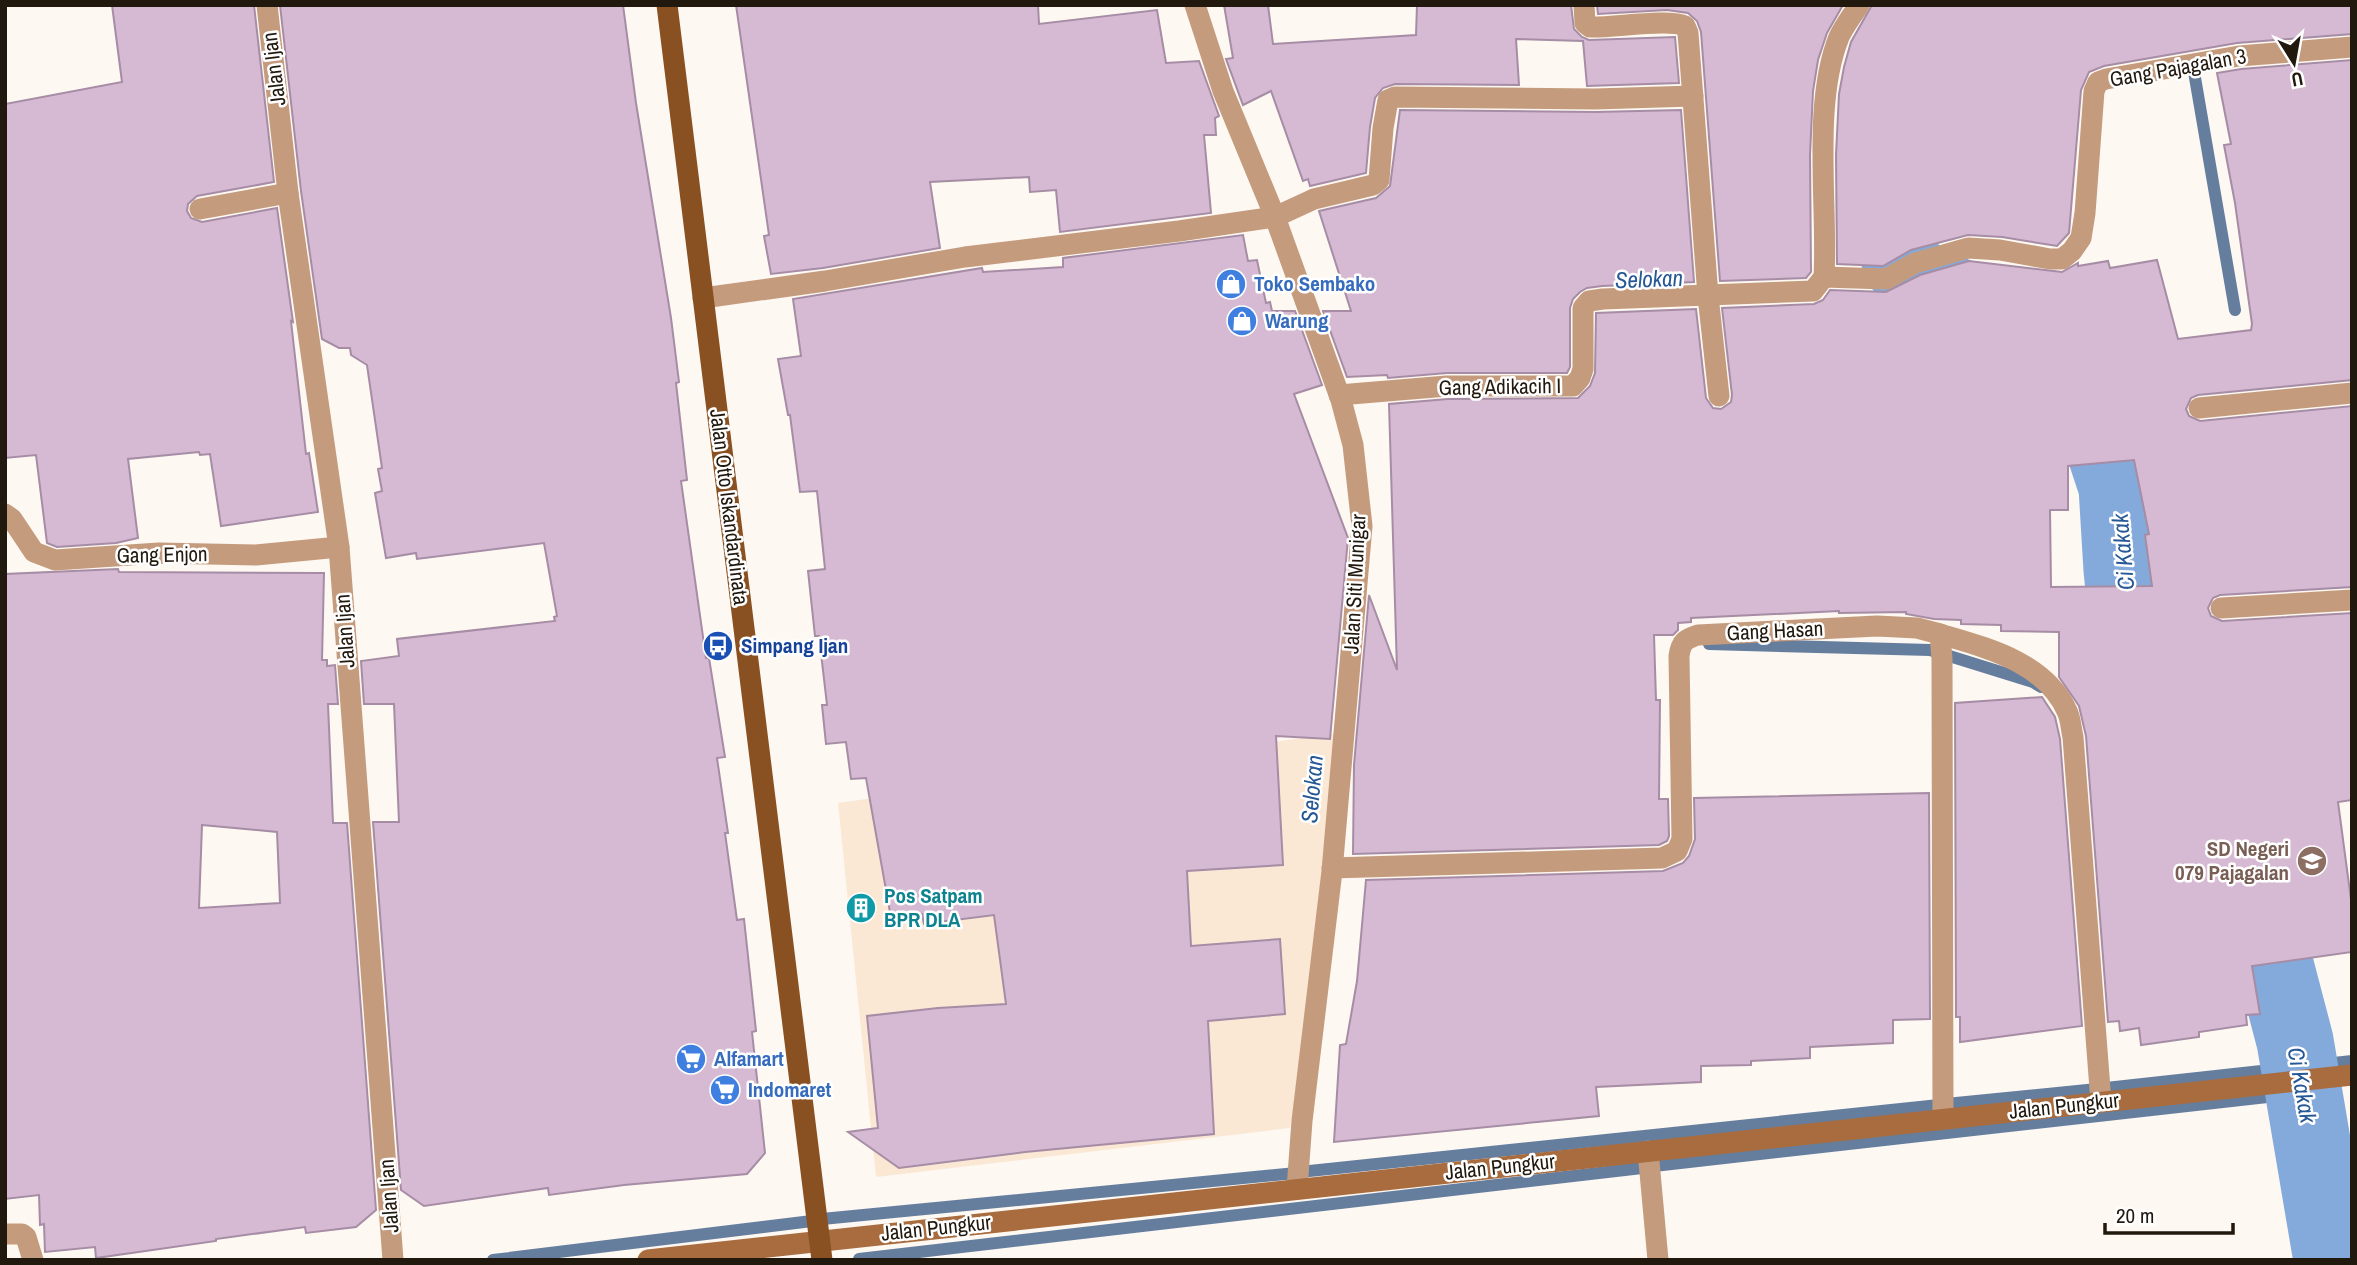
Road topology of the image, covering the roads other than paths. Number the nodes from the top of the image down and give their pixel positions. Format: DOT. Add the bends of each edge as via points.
graph roads {
  1 [pos="267,5"];
  2 [pos="667,5"];
  3 [pos="1195,5"];
  4 [pos="1584,5"];
  5 [pos="1859,5"];
  6 [pos="2352,47"];
  7 [pos="1693,96"];
  8 [pos="288,193"];
  9 [pos="200,209"];
  10 [pos="1275,217"];
  11 [pos="1830,278"];
  12 [pos="1708,296"];
  13 [pos="703,298"];
  14 [pos="2352,393"];
  15 [pos="1719,396"];
  16 [pos="1341,402"];
  17 [pos="2199,408"];
  18 [pos="5,514"];
  19 [pos="339,547"];
  20 [pos="2352,600"];
  21 [pos="2221,608"];
  22 [pos="1941,647"];
  23 [pos="1332,872"];
  24 [pos="2352,1075"];
  25 [pos="2100,1092"];
  26 [pos="1944,1119"];
  27 [pos="1647,1151"];
  28 [pos="1297,1189"];
  29 [pos="5,1234"];
  30 [pos="821,1250"];
  31 [pos="33,1260"];
  32 [pos="393,1260"];
  33 [pos="648,1260"];
  34 [pos="1658,1260"];
  1 -- 8 [label="street, Jalan Ijan"];
  2 -- 13 [label="main road, Jalan Otto Iskandardinata"];
  3 -- 10 [label="street, Jalan Siti Munigar" via="1223,91"];
  4 -- 7 [label="street" via="1585,23 1590,27 1676,22 1685,26"];
  5 -- 11 [label="street" via="1840,36 1827,85 1824,126"];
  6 -- 11 [label="street, Gang Pajagalan 3" via="2239,56 2098,82 2081,238 2062,258 1968,248 1886,279"];
  7 -- 10 [label="street" via="1395,97 1388,100 1379,180 1314,199"];
  7 -- 12 [label="street"];
  8 -- 9 [label="street"];
  8 -- 19 [label="street, Jalan Ijan"];
  10 -- 13 [label="street" via="965,257"];
  10 -- 16 [label="street, Jalan Siti Munigar"];
  11 -- 12 [label="street, Gang Adikacih I" via="1813,291"];
  12 -- 15 [label="street"];
  12 -- 16 [label="street, Gang Adikacih I" via="1589,301 1583,307 1583,369 1573,386 1447,386"];
  13 -- 30 [label="main road, Jalan Otto Iskandardinata"];
  14 -- 17 [label="street"];
  16 -- 23 [label="street, Jalan Siti Munigar" via="1353,445 1362,526"];
  18 -- 19 [label="street, Gang Enjon" via="34,552 55,560 159,553 256,555"];
  19 -- 32 [label="street, Jalan Ijan"];
  20 -- 21 [label="street"];
  22 -- 23 [label="street, Gang Hasan" via="1917,628 1877,626 1685,639 1679,656 1682,839 1677,851 1662,858"];
  22 -- 25 [label="street" via="1991,649 2037,672 2068,712"];
  22 -- 26 [label="street"];
  23 -- 28 [label="street, Jalan Siti Munigar"];
  24 -- 25 [label="main road, Jalan Pungkur"];
  25 -- 26 [label="main road, Jalan Pungkur"];
  26 -- 27 [label="main road, Jalan Pungkur"];
  27 -- 28 [label="main road, Jalan Pungkur"];
  27 -- 34 [label="street"];
  28 -- 30 [label="main road, Jalan Pungkur"];
  29 -- 31 [label="street" via="26,1237"];
  30 -- 33 [label="main road, Jalan Pungkur"];
}
